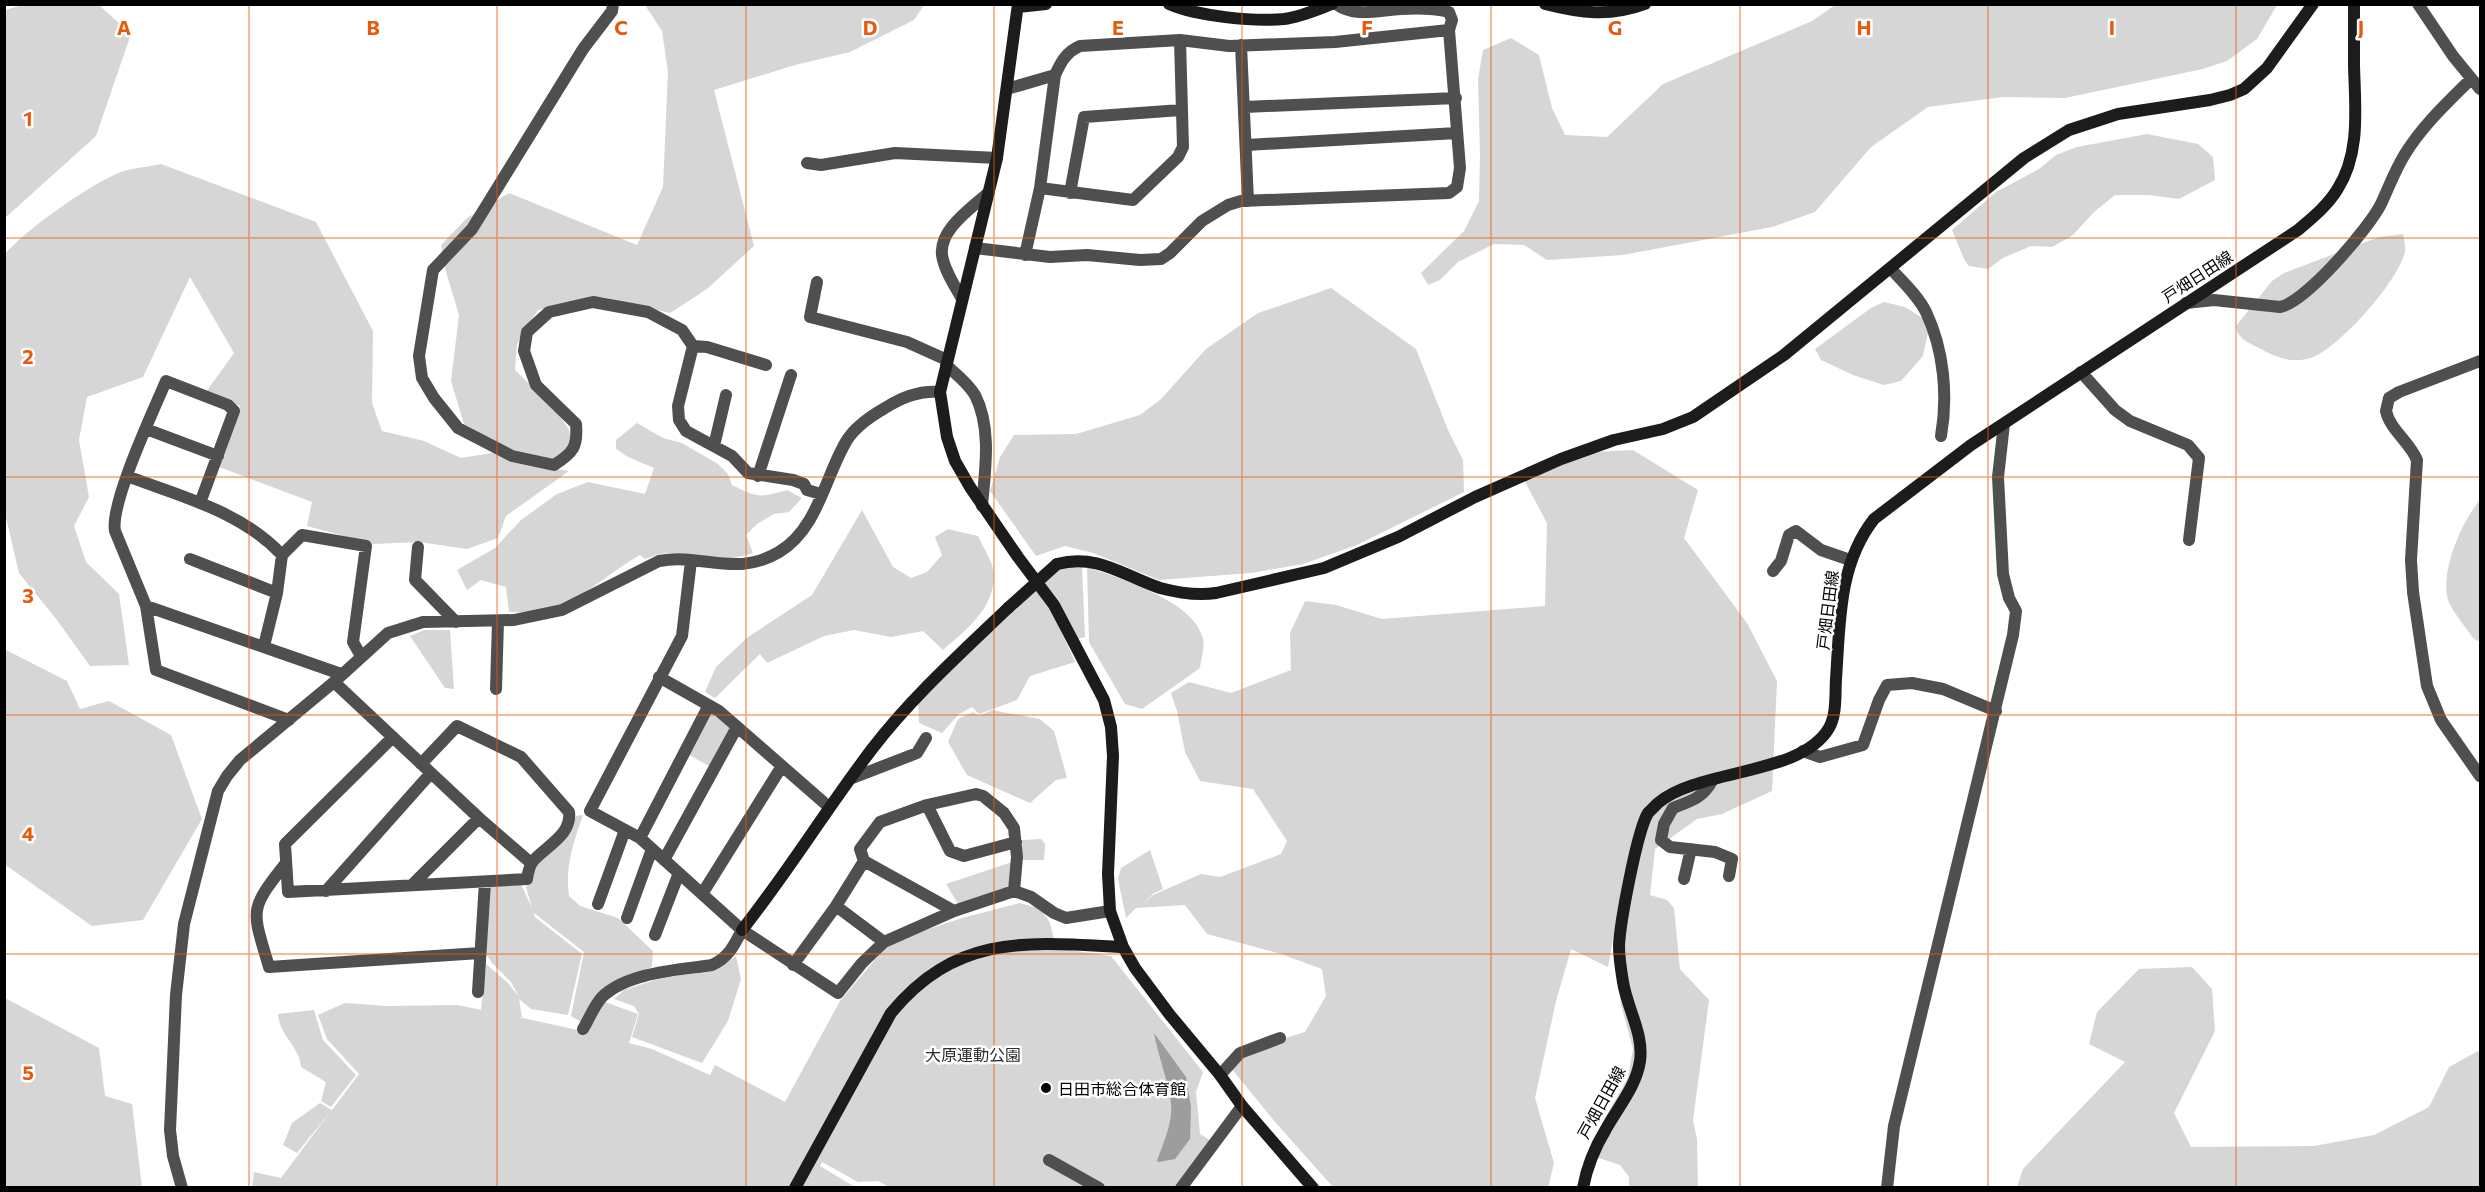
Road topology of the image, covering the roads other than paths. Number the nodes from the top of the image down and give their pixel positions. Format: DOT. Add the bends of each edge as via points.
graph roads {
  1 [pos="613,4"];
  2 [pos="1046,4"];
  3 [pos="1169,4"];
  4 [pos="1334,4"];
  5 [pos="1545,4"];
  6 [pos="1646,4"];
  7 [pos="2313,4"];
  8 [pos="2354,4"];
  9 [pos="2418,4"];
  10 [pos="1017,5"];
  11 [pos="1449,30"];
  12 [pos="1180,40"];
  13 [pos="1241,45"];
  14 [pos="1055,75"];
  15 [pos="2471,79"];
  16 [pos="1008,89"];
  17 [pos="2481,89"];
  18 [pos="1456,98"];
  19 [pos="1245,107"];
  20 [pos="1181,110"];
  21 [pos="1457,133"];
  22 [pos="1246,145"];
  23 [pos="997,158"];
  24 [pos="807,163"];
  25 [pos="1040,188"];
  26 [pos="989,192"];
  27 [pos="1070,193"];
  28 [pos="1248,201"];
  29 [pos="975,248"];
  30 [pos="1025,255"];
  31 [pos="1891,269"];
  32 [pos="816,282"];
  33 [pos="962,299"];
  34 [pos="2186,303"];
  35 [pos="693,346"];
  36 [pos="2481,361"];
  37 [pos="946,363"];
  38 [pos="766,365"];
  39 [pos="2081,372"];
  40 [pos="791,375"];
  41 [pos="940,392"];
  42 [pos="726,395"];
  43 [pos="2004,424"];
  44 [pos="146,429"];
  45 [pos="1941,436"];
  46 [pos="714,446"];
  47 [pos="218,456"];
  48 [pos="127,476"];
  49 [pos="758,476"];
  50 [pos="821,494"];
  51 [pos="200,503"];
  52 [pos="982,506"];
  53 [pos="2189,540"];
  54 [pos="418,548"];
  55 [pos="282,555"];
  56 [pos="190,559"];
  57 [pos="1850,560"];
  58 [pos="691,561"];
  59 [pos="1773,571"];
  60 [pos="277,593"];
  61 [pos="146,606"];
  62 [pos="498,621"];
  63 [pos="456,622"];
  64 [pos="264,646"];
  65 [pos="361,656"];
  66 [pos="660,677"];
  67 [pos="337,678"];
  68 [pos="496,689"];
  69 [pos="709,705"];
  70 [pos="1996,711"];
  71 [pos="289,720"];
  72 [pos="737,727"];
  73 [pos="393,737"];
  74 [pos="926,738"];
  75 [pos="1803,751"];
  76 [pos="782,766"];
  77 [pos="426,768"];
  78 [pos="2481,776"];
  79 [pos="850,779"];
  80 [pos="1712,781"];
  81 [pos="927,805"];
  82 [pos="829,807"];
  83 [pos="479,818"];
  84 [pos="625,830"];
  85 [pos="640,838"];
  86 [pos="1016,842"];
  87 [pos="652,849"];
  88 [pos="1691,849"];
  89 [pos="664,860"];
  90 [pos="864,861"];
  91 [pos="286,863"];
  92 [pos="531,863"];
  93 [pos="679,873"];
  94 [pos="1729,876"];
  95 [pos="1684,879"];
  96 [pos="485,882"];
  97 [pos="412,885"];
  98 [pos="326,891"];
  99 [pos="1014,891"];
  100 [pos="702,894"];
  101 [pos="598,904"];
  102 [pos="836,906"];
  103 [pos="1110,911"];
  104 [pos="954,912"];
  105 [pos="627,918"];
  106 [pos="742,930"];
  107 [pos="655,935"];
  108 [pos="884,942"];
  109 [pos="1123,947"];
  110 [pos="480,953"];
  111 [pos="793,965"];
  112 [pos="478,992"];
  113 [pos="584,1029"];
  114 [pos="1280,1038"];
  115 [pos="1220,1075"];
  116 [pos="1242,1106"];
  117 [pos="1049,1160"];
  118 [pos="182,1188"];
  119 [pos="795,1188"];
  120 [pos="1099,1188"];
  121 [pos="1181,1188"];
  122 [pos="1313,1188"];
  123 [pos="1583,1188"];
  124 [pos="1887,1188"];
  1 -- 35 [label="street" via="472,229 433,270 419,356 422,378 458,428 512,456 554,465 569,455 577,439 576,424 536,385 524,351 527,332 549,312 593,302 648,312 682,330"];
  2 -- 10 [label="street"];
  3 -- 4 [label="street" via="1206,14 1259,19 1294,17"];
  4 -- 11 [label="street" via="1355,12 1436,9 1449,12"];
  5 -- 6 [label="street" via="1601,14"];
  7 -- 31 [label="street" via="2267,68 2244,89 2210,100 2118,114 2069,130 2024,158"];
  8 -- 34 [label="street, 戸畑日田線" via="2356,118 2348,168 2337,190 2318,214 2298,230"];
  9 -- 15 [label="street"];
  10 -- 16 [label="street"];
  11 -- 13 [label="street" via="1335,42"];
  11 -- 18 [label="street"];
  12 -- 13 [label="street"];
  12 -- 14 [label="street" via="1080,46 1061,61"];
  12 -- 20 [label="street"];
  13 -- 19 [label="street"];
  14 -- 16 [label="street"];
  14 -- 25 [label="street"];
  15 -- 17 [label="street"];
  15 -- 34 [label="street" via="2427,122 2365,229 2303,296 2280,307 2214,300"];
  16 -- 23 [label="street"];
  18 -- 19 [label="street"];
  18 -- 21 [label="street"];
  19 -- 22 [label="street"];
  20 -- 27 [label="street" via="1183,147 1178,157 1133,200"];
  20 -- 27 [label="street" via="1084,117"];
  21 -- 22 [label="street"];
  21 -- 28 [label="street" via="1459,178 1457,187 1449,193"];
  22 -- 28 [label="street"];
  23 -- 24 [label="street" via="895,153 821,165"];
  23 -- 26 [label="street"];
  25 -- 27 [label="street"];
  25 -- 30 [label="street"];
  26 -- 29 [label="street"];
  26 -- 33 [label="street" via="951,227 944,243 942,256"];
  28 -- 30 [label="street" via="1228,205 1202,221 1161,259"];
  29 -- 30 [label="street"];
  29 -- 33 [label="street"];
  31 -- 45 [label="street" via="1926,311 1937,340 1946,398"];
  31 -- 79 [label="street, bridge" via="1784,355 1693,417 1561,459 1324,568 1199,595 1160,588 1096,562 1074,559 1057,564 894,722"];
  32 -- 37 [label="street" via="810,317 907,342"];
  33 -- 37 [label="street"];
  34 -- 39 [label="street, 戸畑日田線"];
  35 -- 38 [label="street"];
  35 -- 46 [label="street" via="678,406 679,420 686,431"];
  36 -- 78 [label="street" via="2399,392 2389,398 2386,411 2413,448 2417,460 2411,561 2427,687 2441,720"];
  37 -- 41 [label="street"];
  37 -- 52 [label="street" via="965,382 980,408 985,434"];
  39 -- 43 [label="street, 戸畑日田線"];
  39 -- 53 [label="street" via="2115,410 2188,445 2199,458"];
  40 -- 49 [label="street"];
  41 -- 50 [label="street" via="920,392 867,419 848,439"];
  41 -- 52 [label="street" via="955,461"];
  42 -- 46 [label="street"];
  43 -- 57 [label="street, 戸畑日田線" via="1874,519"];
  43 -- 70 [label="street" via="1998,477 2002,566 2016,611"];
  44 -- 47 [label="street"];
  44 -- 47 [label="street" via="166,381 228,405 234,411"];
  44 -- 48 [label="street"];
  46 -- 49 [label="street" via="732,456 748,473"];
  47 -- 51 [label="street"];
  48 -- 51 [label="street"];
  48 -- 61 [label="street" via="113,521"];
  49 -- 50 [label="street" via="793,480"];
  50 -- 58 [label="street" via="802,532 782,551 746,564"];
  51 -- 55 [label="street" via="238,519"];
  52 -- 103 [label="street" via="1054,605 1104,700 1113,756"];
  54 -- 63 [label="street" via="415,580"];
  55 -- 60 [label="street"];
  55 -- 65 [label="street" via="302,535 366,546 353,642"];
  56 -- 60 [label="street"];
  57 -- 59 [label="street" via="1821,550 1796,531 1789,535 1781,561"];
  57 -- 75 [label="street, 戸畑日田線" via="1842,601 1832,718 1821,738"];
  58 -- 62 [label="street" via="659,561 562,610"];
  58 -- 66 [label="street" via="681,636"];
  60 -- 64 [label="street"];
  61 -- 64 [label="street"];
  61 -- 71 [label="street" via="156,670"];
  62 -- 63 [label="street"];
  62 -- 68 [label="street"];
  63 -- 65 [label="street" via="423,622 388,633"];
  64 -- 67 [label="street"];
  65 -- 67 [label="street"];
  66 -- 69 [label="street"];
  66 -- 84 [label="street" via="590,811"];
  67 -- 71 [label="street"];
  67 -- 73 [label="street"];
  69 -- 72 [label="street"];
  69 -- 85 [label="street"];
  70 -- 75 [label="street" via="1943,689 1912,683 1887,685 1863,745 1820,758"];
  70 -- 124 [label="street" via="1894,1126"];
  71 -- 118 [label="street" via="240,760 218,792 184,924 176,995 170,1130"];
  72 -- 76 [label="street"];
  72 -- 89 [label="street"];
  73 -- 77 [label="street"];
  73 -- 91 [label="street" via="285,844"];
  74 -- 79 [label="street" via="917,753"];
  75 -- 80 [label="street, 戸畑日田線"];
  76 -- 82 [label="street"];
  76 -- 100 [label="street"];
  77 -- 83 [label="street"];
  77 -- 92 [label="street" via="458,726 521,757 569,812 570,820 561,835"];
  77 -- 98 [label="street"];
  79 -- 82 [label="street"];
  80 -- 88 [label="street" via="1698,799 1673,808 1664,824 1661,840 1670,847"];
  80 -- 123 [label="street, 戸畑日田線" via="1682,789 1659,802 1648,814 1640,836 1619,945 1623,985 1639,1038 1640,1065 1634,1083 1592,1154"];
  81 -- 86 [label="street" via="960,796 983,796 1004,813 1014,828"];
  81 -- 86 [label="street" via="950,851 956,854 964,856"];
  81 -- 90 [label="street" via="880,822 860,849"];
  82 -- 106 [label="street" via="779,883"];
  83 -- 92 [label="street"];
  83 -- 97 [label="street"];
  84 -- 85 [label="street"];
  84 -- 101 [label="street"];
  85 -- 87 [label="street"];
  86 -- 99 [label="street"];
  87 -- 89 [label="street"];
  87 -- 105 [label="street"];
  88 -- 94 [label="street" via="1732,859"];
  88 -- 95 [label="street"];
  89 -- 93 [label="street"];
  90 -- 102 [label="street"];
  90 -- 104 [label="street"];
  91 -- 98 [label="street" via="288,892"];
  91 -- 110 [label="street" via="258,900 255,911 269,967"];
  92 -- 96 [label="street" via="526,879"];
  93 -- 100 [label="street"];
  93 -- 107 [label="street"];
  96 -- 97 [label="street"];
  96 -- 110 [label="street"];
  97 -- 98 [label="street"];
  99 -- 103 [label="street" via="1066,918"];
  99 -- 104 [label="street"];
  100 -- 106 [label="street"];
  102 -- 108 [label="street"];
  102 -- 111 [label="street"];
  103 -- 109 [label="street"];
  104 -- 108 [label="street"];
  106 -- 111 [label="street"];
  106 -- 113 [label="street" via="723,960 636,978 620,986 603,997"];
  108 -- 111 [label="street" via="838,993"];
  109 -- 115 [label="street" via="1170,1015"];
  109 -- 119 [label="street" via="1054,943 984,950 951,962 926,977 891,1013"];
  110 -- 112 [label="street"];
  114 -- 115 [label="street" via="1240,1053"];
  115 -- 116 [label="street"];
  116 -- 121 [label="street"];
  116 -- 122 [label="street"];
  117 -- 120 [label="street"];
}
